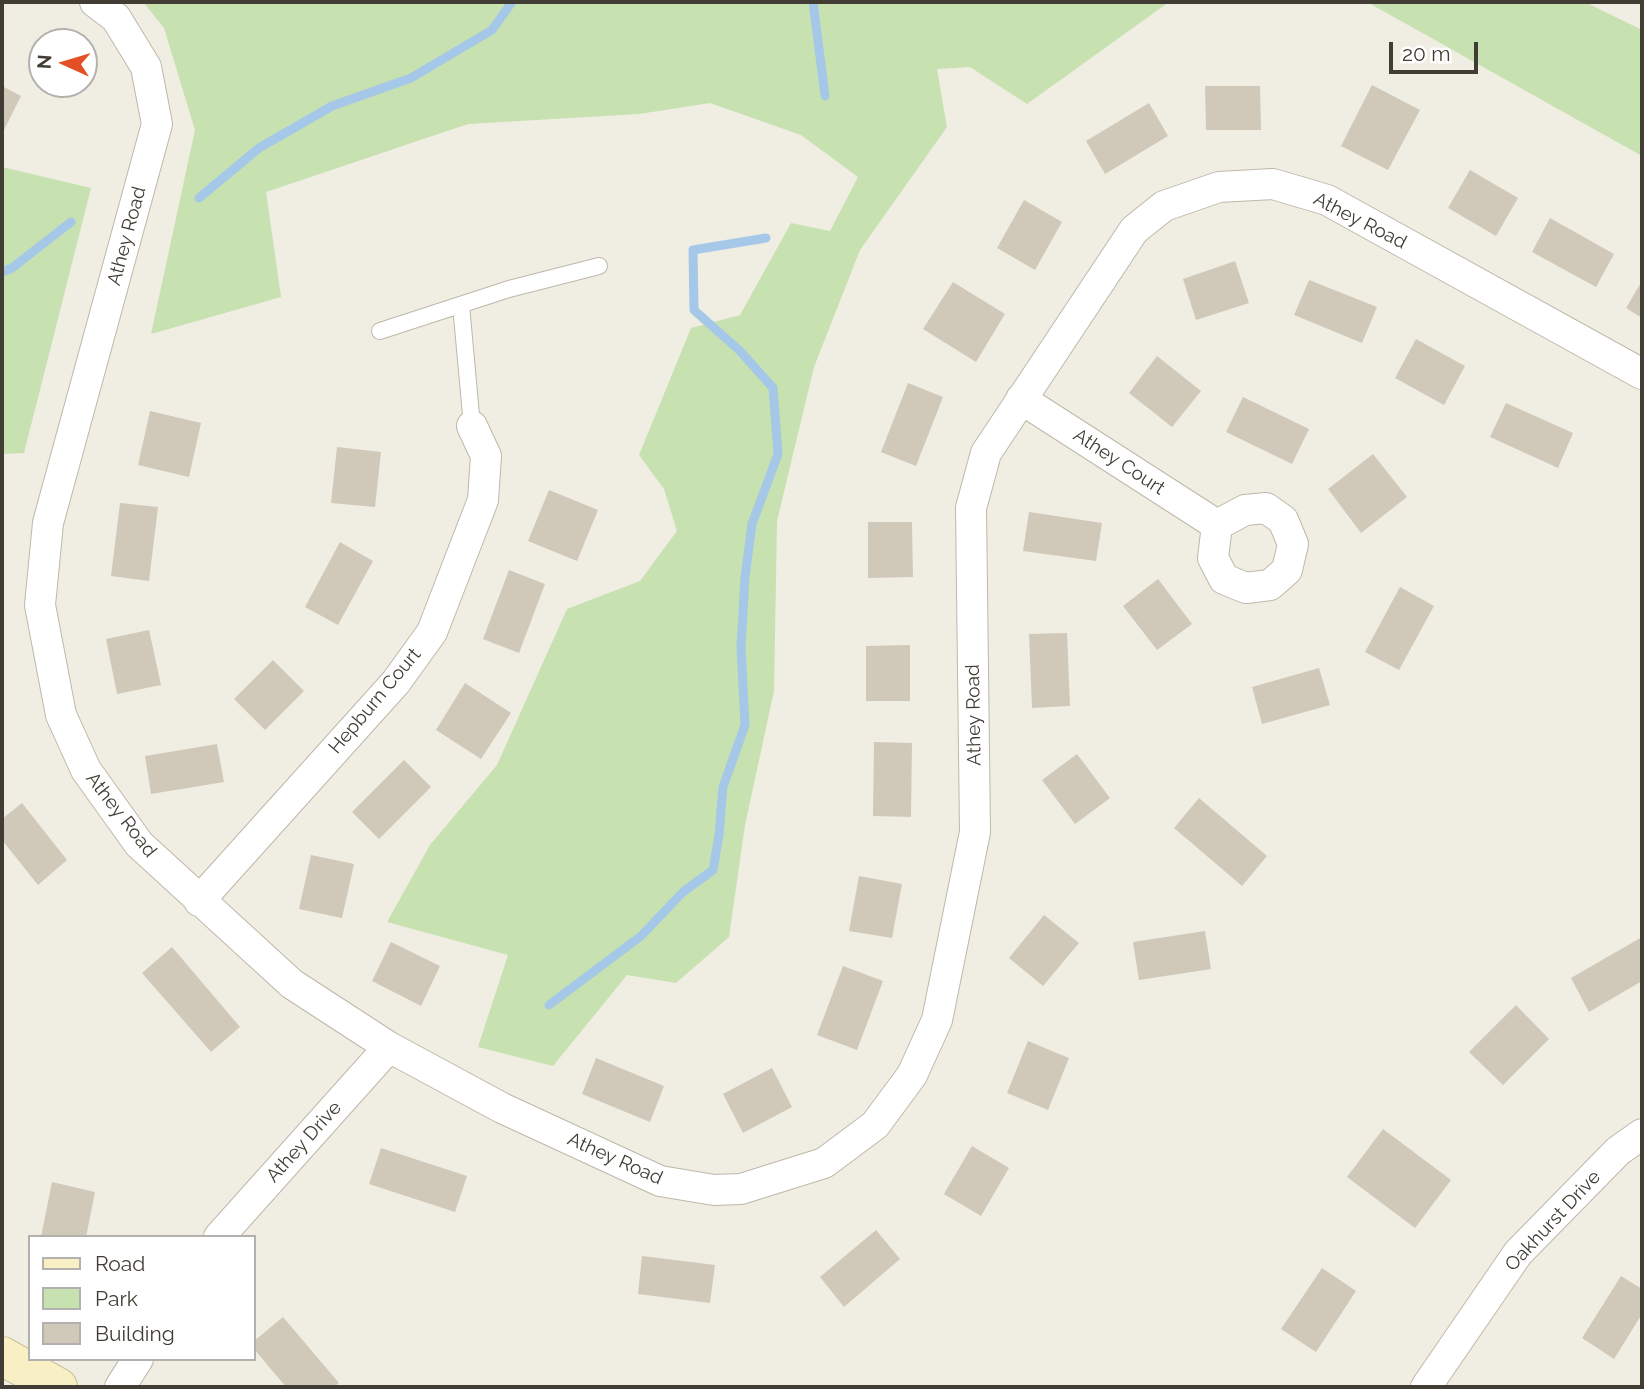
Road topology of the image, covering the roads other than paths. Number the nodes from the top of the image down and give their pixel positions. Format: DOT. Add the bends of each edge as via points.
graph roads {
  1 [pos="95,2"];
  2 [pos="599,265"];
  3 [pos="461,305"];
  4 [pos="380,331"];
  5 [pos="1642,374"];
  6 [pos="1021,399"];
  7 [pos="472,426"];
  8 [pos="1217,525"];
  9 [pos="200,901"];
  10 [pos="389,1047"];
  11 [pos="1642,1134"];
  12 [pos="221,1235"];
  13 [pos="2,1356"];
  14 [pos="137,1361"];
  15 [pos="58,1387"];
  16 [pos="120,1387"];
  17 [pos="1426,1387"];
  1 -- 9 [label="street, Athey Road" via="116,18 146,67 157,124 48,523 40,605 61,715 86,769 139,844"];
  2 -- 3 [label="lane"];
  3 -- 4 [label="lane"];
  3 -- 7 [label="lane"];
  5 -- 6 [label="street, Athey Road" via="1327,200 1273,184 1219,187 1164,206 1135,230"];
  6 -- 8 [label="street, Athey Court"];
  6 -- 10 [label="street, Athey Road" via="986,453 971,508 975,832 956,930 937,1020 912,1075 875,1125 824,1163 741,1189 714,1191 660,1181 502,1108"];
  7 -- 9 [label="street, Hepburn Court" via="486,456 483,500 432,632 396,682"];
  9 -- 10 [label="street, Athey Road" via="292,984"];
  10 -- 12 [label="street, Athey Drive"];
  11 -- 17 [label="street, Oakhurst Drive" via="1618,1151 1518,1252"];
  13 -- 15 [label="main road"];
  14 -- 16 [label="street"];
}
